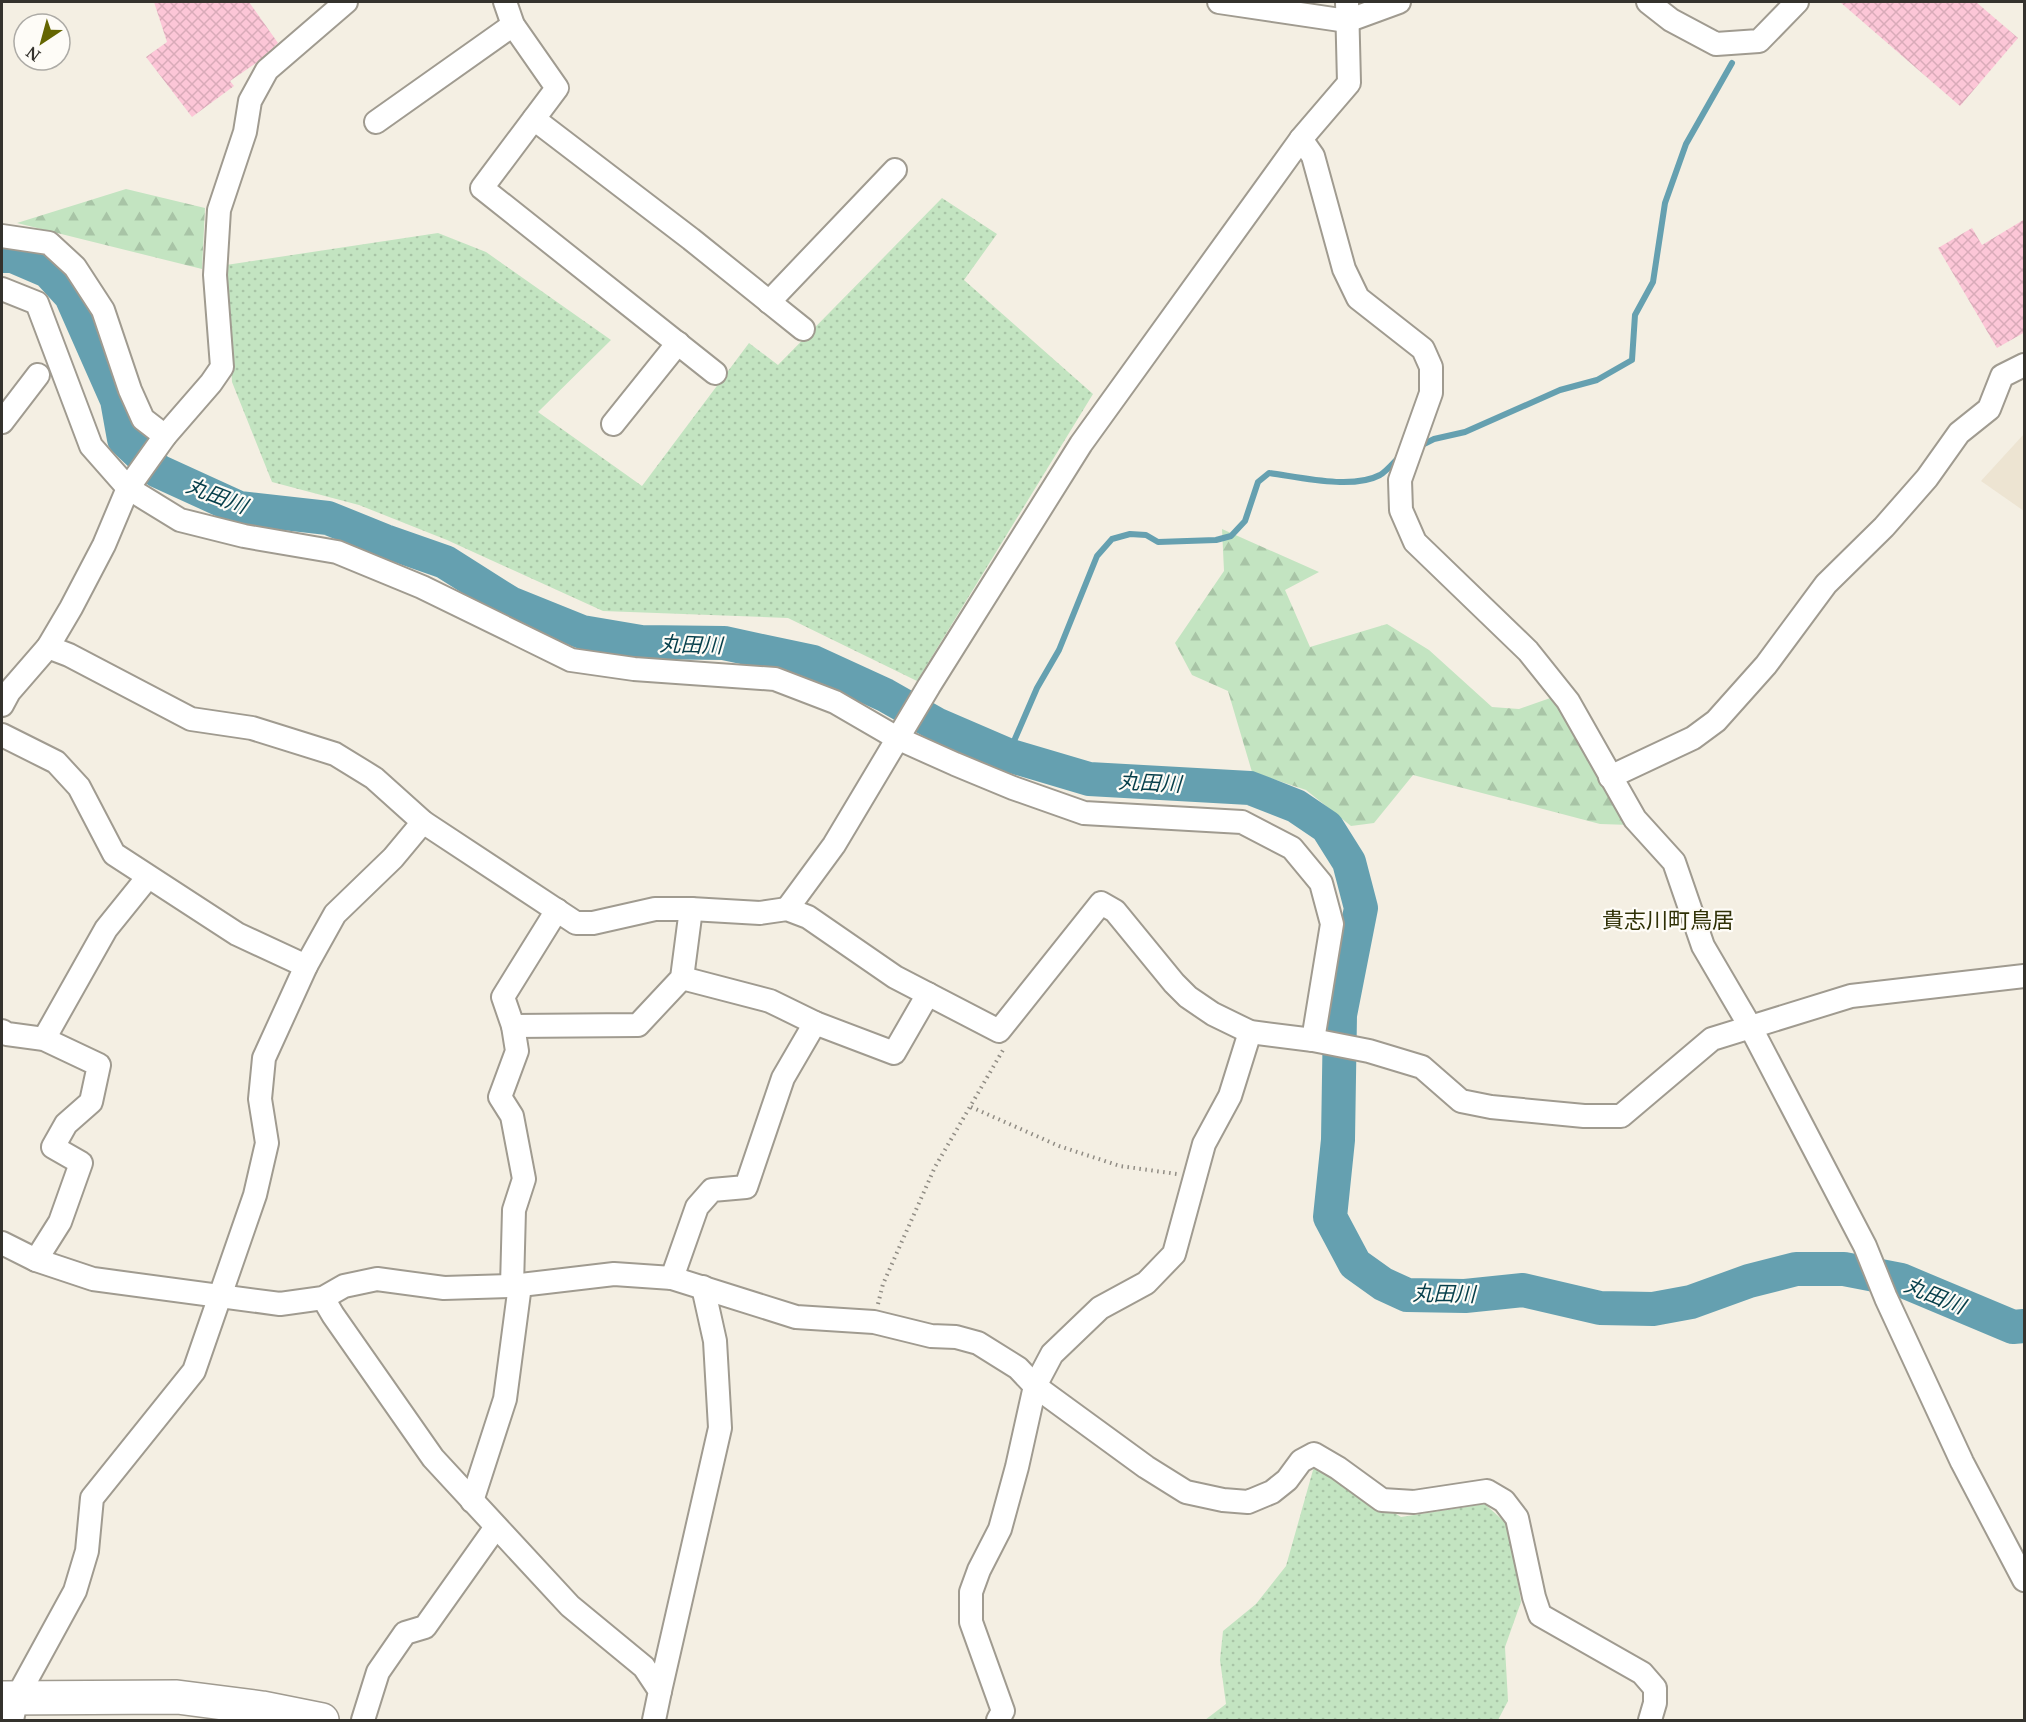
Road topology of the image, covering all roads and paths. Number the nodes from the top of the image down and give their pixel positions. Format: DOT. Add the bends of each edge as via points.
graph roads {
  1 [pos="346,2"];
  2 [pos="505,2"];
  3 [pos="1219,2"];
  4 [pos="1399,2"];
  5 [pos="1648,2"];
  6 [pos="1797,2"];
  7 [pos="1347,11"];
  8 [pos="513,25"];
  9 [pos="534,119"];
  10 [pos="376,122"];
  11 [pos="1301,140"];
  12 [pos="895,170"];
  13 [pos="2,236"];
  14 [pos="2,289"];
  15 [pos="769,302"];
  16 [pos="803,329"];
  17 [pos="678,343"];
  18 [pos="2025,365"];
  19 [pos="715,372"];
  20 [pos="38,375"];
  21 [pos="2,422"];
  22 [pos="613,424"];
  23 [pos="165,436"];
  24 [pos="128,488"];
  25 [pos="48,647"];
  26 [pos="4,696"];
  27 [pos="2,735"];
  28 [pos="897,738"];
  29 [pos="1610,777"];
  30 [pos="423,822"];
  31 [pos="148,877"];
  32 [pos="691,909"];
  33 [pos="787,909"];
  34 [pos="557,910"];
  35 [pos="306,966"];
  36 [pos="2025,976"];
  37 [pos="682,978"];
  38 [pos="928,994"];
  39 [pos="815,1023"];
  40 [pos="513,1026"];
  41 [pos="1751,1028"];
  42 [pos="2,1031"];
  43 [pos="999,1031"];
  44 [pos="1250,1032"];
  45 [pos="45,1039"];
  46 [pos="1313,1040"];
  47 [pos="971,1107"];
  48 [pos="1195,1176"];
  49 [pos="2,1243"];
  50 [pos="36,1260"];
  51 [pos="672,1278"];
  52 [pos="516,1286"];
  53 [pos="703,1287"];
  54 [pos="220,1296"];
  55 [pos="323,1298"];
  56 [pos="874,1322"];
  57 [pos="1035,1386"];
  58 [pos="472,1501"];
  59 [pos="496,1527"];
  60 [pos="2025,1580"];
  61 [pos="660,1691"];
  62 [pos="10,1705"];
  63 [pos="322,1720"];
  64 [pos="363,1720"];
  65 [pos="654,1720"];
  66 [pos="998,1720"];
  67 [pos="1650,1720"];
  1 -- 23 [label="street" via="267,70 250,101 245,132 219,210 215,275 222,368"];
  2 -- 8 [label="street"];
  3 -- 7 [label="street"];
  4 -- 7 [label="street"];
  5 -- 6 [label="street" via="1671,20 1716,44 1760,42"];
  7 -- 11 [label="street" via="1349,83"];
  8 -- 9 [label="street" via="557,88"];
  8 -- 10 [label="street"];
  9 -- 15 [label="street"];
  9 -- 17 [label="street" via="482,188"];
  11 -- 28 [label="street" via="1081,444"];
  11 -- 29 [label="street" via="1313,156 1344,269 1358,298 1423,349 1431,367 1431,393 1400,480 1401,510 1415,542 1528,651 1568,701"];
  12 -- 15 [label="street"];
  13 -- 23 [label="street" via="49,243 75,267 103,310 143,419"];
  14 -- 24 [label="street" via="37,303 91,446"];
  15 -- 16 [label="street"];
  17 -- 19 [label="street"];
  17 -- 22 [label="street"];
  18 -- 29 [label="street" via="2002,376 1989,409 1959,433 1927,478 1884,527 1826,584 1766,665 1716,721 1693,738"];
  20 -- 21 [label="street"];
  23 -- 24 [label="street"];
  24 -- 25 [label="street" via="105,545"];
  24 -- 28 [label="street" via="180,520 337,552 422,587 571,660 634,669 775,679 835,702"];
  25 -- 26 [label="street"];
  25 -- 30 [label="street" via="191,719 252,728 335,754 375,778"];
  27 -- 31 [label="street" via="56,762 79,787 114,854"];
  28 -- 33 [label="street" via="834,845"];
  28 -- 46 [label="street" via="1013,788 1084,813 1242,822 1292,848 1321,883 1332,924"];
  29 -- 41 [label="street" via="1635,819 1674,862 1703,946"];
  30 -- 34 [label="street"];
  30 -- 35 [label="street" via="393,858 335,914"];
  31 -- 35 [label="street" via="237,934"];
  31 -- 45 [label="street" via="106,929"];
  32 -- 33 [label="street" via="760,913"];
  32 -- 34 [label="street" via="655,909 592,923 576,923"];
  32 -- 37 [label="street"];
  33 -- 38 [label="street" via="808,917 895,977"];
  34 -- 40 [label="street" via="503,997"];
  35 -- 54 [label="street" via="264,1058 260,1099 267,1143 255,1195"];
  36 -- 41 [label="street" via="1851,996"];
  37 -- 39 [label="street" via="770,1001"];
  37 -- 40 [label="street" via="638,1025"];
  38 -- 39 [label="street" via="894,1053"];
  38 -- 43 [label="street"];
  39 -- 51 [label="street" via="783,1078 746,1187 712,1190 697,1207"];
  40 -- 52 [label="street" via="518,1050 500,1096 512,1116 524,1179 514,1210"];
  41 -- 46 [label="street" via="1712,1039 1621,1116 1584,1116 1461,1101 1422,1067"];
  41 -- 60 [label="street" via="1865,1246 1962,1462"];
  42 -- 45 [label="street"];
  43 -- 44 [label="street" via="1101,903 1115,911 1188,997"];
  43 -- 47 [label="path" via="1007,1043"];
  44 -- 46 [label="street"];
  44 -- 48 [label="street" via="1230,1096 1204,1144"];
  45 -- 50 [label="street" via="99,1065 91,1102 66,1124 54,1147 81,1163 60,1222"];
  47 -- 48 [label="path" via="1059,1146 1120,1166"];
  47 -- 56 [label="path" via="925,1189 883,1284"];
  48 -- 57 [label="street" via="1174,1254 1146,1283 1100,1308 1052,1354"];
  49 -- 50 [label="street"];
  50 -- 54 [label="street" via="93,1279"];
  51 -- 52 [label="street" via="614,1274"];
  51 -- 53 [label="street"];
  52 -- 55 [label="street" via="444,1288 377,1279 344,1286"];
  52 -- 58 [label="street" via="505,1399"];
  53 -- 56 [label="street" via="796,1317"];
  53 -- 61 [label="street" via="715,1341 720,1428"];
  54 -- 55 [label="street" via="280,1304"];
  54 -- 62 [label="street" via="194,1371 92,1498 87,1551 75,1590"];
  55 -- 58 [label="street" via="433,1458"];
  56 -- 57 [label="street" via="978,1343 1018,1368"];
  57 -- 66 [label="street" via="1000,1528 971,1592 971,1622 1003,1711"];
  57 -- 67 [label="street" via="1186,1492 1248,1502 1272,1492 1301,1461 1314,1454 1382,1500 1413,1502 1487,1491 1504,1501 1517,1518 1540,1615 1642,1672 1655,1688"];
  58 -- 59 [label="street"];
  59 -- 61 [label="street" via="570,1606 644,1667"];
  59 -- 64 [label="street" via="425,1627 405,1633 378,1672"];
  61 -- 65 [label="street"];
  62 -- 63 [label="street" via="177,1697"];
}
